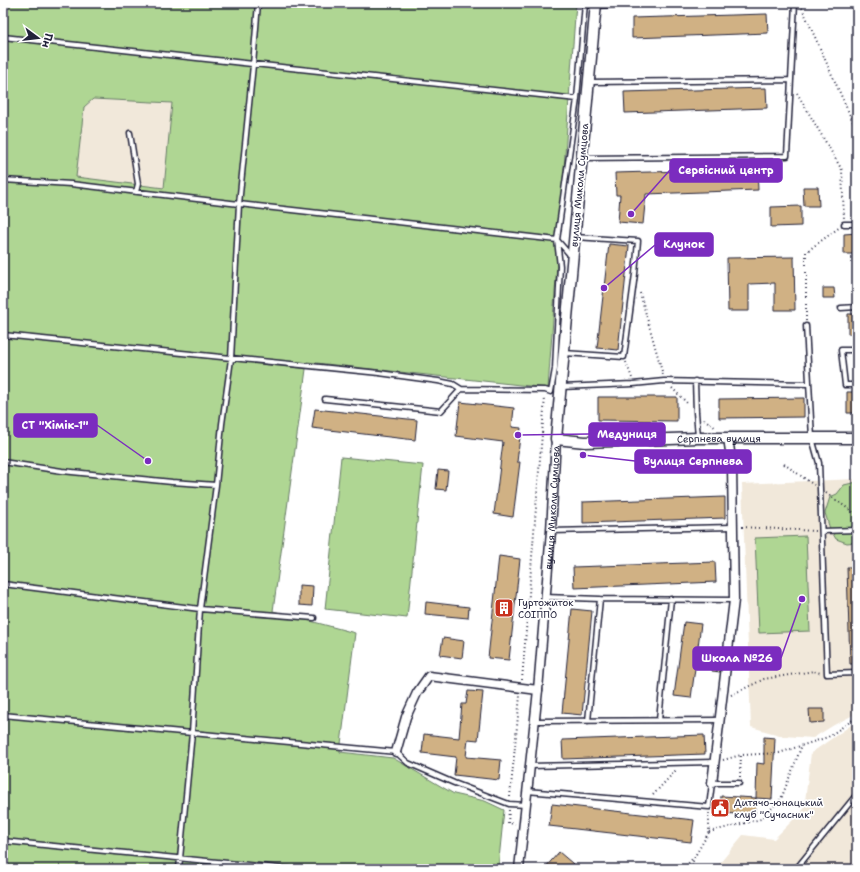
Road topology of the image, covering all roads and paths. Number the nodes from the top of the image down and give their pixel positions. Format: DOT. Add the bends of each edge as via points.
graph roads {
  1 [pos="258,3"];
  2 [pos="585,3"];
  3 [pos="646,3"];
  4 [pos="795,3"];
  5 [pos="799,3"];
  6 [pos="595,5"];
  7 [pos="3,37"];
  8 [pos="253,65"];
  9 [pos="790,80"];
  10 [pos="588,82"];
  11 [pos="577,99"];
  12 [pos="857,132"];
  13 [pos="130,133"];
  14 [pos="581,158"];
  15 [pos="3,180"];
  16 [pos="136,192"];
  17 [pos="239,204"];
  18 [pos="844,224"];
  19 [pos="857,224"];
  20 [pos="574,237"];
  21 [pos="557,240"];
  22 [pos="572,257"];
  23 [pos="635,274"];
  24 [pos="857,307"];
  25 [pos="841,308"];
  26 [pos="806,326"];
  27 [pos="3,335"];
  28 [pos="857,350"];
  29 [pos="564,353"];
  30 [pos="624,357"];
  31 [pos="232,359"];
  32 [pos="664,381"];
  33 [pos="695,381"];
  34 [pos="634,384"];
  35 [pos="809,384"];
  36 [pos="857,385"];
  37 [pos="461,389"];
  38 [pos="546,390"];
  39 [pos="557,391"];
  40 [pos="325,399"];
  41 [pos="698,438"];
  42 [pos="728,438"];
  43 [pos="812,438"];
  44 [pos="857,438"];
  45 [pos="556,439"];
  46 [pos="3,462"];
  47 [pos="216,485"];
  48 [pos="733,527"];
  49 [pos="857,530"];
  50 [pos="551,531"];
  51 [pos="822,531"];
  52 [pos="3,584"];
  53 [pos="545,597"];
  54 [pos="600,599"];
  55 [pos="671,599"];
  56 [pos="734,600"];
  57 [pos="200,609"];
  58 [pos="314,618"];
  59 [pos="857,673"];
  60 [pos="827,674"];
  61 [pos="521,688"];
  62 [pos="538,690"];
  63 [pos="722,700"];
  64 [pos="3,715"];
  65 [pos="857,717"];
  66 [pos="659,720"];
  67 [pos="720,720"];
  68 [pos="534,721"];
  69 [pos="588,721"];
  70 [pos="192,733"];
  71 [pos="802,745"];
  72 [pos="396,752"];
  73 [pos="741,755"];
  74 [pos="715,762"];
  75 [pos="683,763"];
  76 [pos="530,766"];
  77 [pos="712,783"];
  78 [pos="740,783"];
  79 [pos="528,791"];
  80 [pos="857,794"];
  81 [pos="647,802"];
  82 [pos="509,804"];
  83 [pos="526,805"];
  84 [pos="709,807"];
  85 [pos="524,825"];
  86 [pos="709,832"];
  87 [pos="3,841"];
  88 [pos="695,856"];
  89 [pos="180,858"];
  90 [pos="178,869"];
  91 [pos="290,869"];
  92 [pos="520,869"];
  93 [pos="682,869"];
  94 [pos="690,869"];
  95 [pos="796,869"];
  1 -- 8 [label="lane"];
  2 -- 11 [label="lane"];
  3 -- 6 [label="lane"];
  4 -- 9 [label="lane"];
  5 -- 12 [label="path"];
  6 -- 10 [label="street, вулиця Миколи Сумцова"];
  7 -- 8 [label="lane"];
  8 -- 11 [label="lane"];
  8 -- 17 [label="lane"];
  9 -- 10 [label="lane"];
  9 -- 14 [label="lane" via="787,156"];
  9 -- 18 [label="path" via="842,170"];
  10 -- 14 [label="street, вулиця Миколи Сумцова"];
  11 -- 21 [label="lane"];
  13 -- 16 [label="lane" via="138,184"];
  14 -- 20 [label="street, вулиця Миколи Сумцова"];
  15 -- 16 [label="lane" via="71,184"];
  16 -- 17 [label="lane"];
  17 -- 21 [label="lane"];
  17 -- 31 [label="lane"];
  18 -- 19 [label="lane"];
  18 -- 26 [label="path" via="806,252"];
  20 -- 22 [label="street, вулиця Миколи Сумцова"];
  20 -- 23 [label="lane" via="638,241"];
  21 -- 22 [label="lane"];
  21 -- 39 [label="lane" via="560,266 555,369"];
  22 -- 29 [label="street, вулиця Миколи Сумцова"];
  23 -- 30 [label="lane"];
  23 -- 32 [label="path"];
  24 -- 25 [label="lane"];
  26 -- 35 [label="lane"];
  27 -- 31 [label="lane"];
  28 -- 36 [label="lane" via="841,350 845,385"];
  29 -- 30 [label="lane"];
  29 -- 39 [label="street, вулиця Миколи Сумцова"];
  30 -- 34 [label="path"];
  31 -- 37 [label="lane" via="379,373 453,384"];
  31 -- 47 [label="lane"];
  32 -- 33 [label="lane"];
  32 -- 34 [label="lane"];
  33 -- 35 [label="lane"];
  33 -- 41 [label="lane"];
  34 -- 39 [label="lane"];
  35 -- 43 [label="lane"];
  37 -- 38 [label="lane"];
  37 -- 40 [label="lane" via="441,411"];
  38 -- 39 [label="lane"];
  38 -- 61 [label="path"];
  39 -- 45 [label="street, вулиця Миколи Сумцова"];
  41 -- 42 [label="street, Серпнева вулиця"];
  41 -- 45 [label="street, Серпнева вулиця" via="585,442"];
  42 -- 43 [label="street, Серпнева вулиця"];
  42 -- 48 [label="street" via="732,465"];
  43 -- 44 [label="street, Серпнева вулиця"];
  43 -- 51 [label="lane" via="819,463"];
  45 -- 50 [label="street, вулиця Миколи Сумцова"];
  46 -- 47 [label="lane" via="62,471"];
  47 -- 57 [label="lane"];
  48 -- 50 [label="lane"];
  48 -- 51 [label="path"];
  48 -- 56 [label="street"];
  49 -- 51 [label="lane"];
  50 -- 53 [label="street, вулиця Миколи Сумцова"];
  51 -- 60 [label="lane"];
  52 -- 57 [label="lane"];
  53 -- 54 [label="lane"];
  53 -- 62 [label="street, вулиця Миколи Сумцова"];
  54 -- 55 [label="lane"];
  54 -- 69 [label="lane"];
  55 -- 56 [label="lane"];
  55 -- 66 [label="lane"];
  56 -- 63 [label="street"];
  57 -- 58 [label="lane"];
  57 -- 70 [label="lane"];
  59 -- 60 [label="lane"];
  60 -- 63 [label="path" via="814,671 764,679"];
  61 -- 62 [label="street"];
  61 -- 72 [label="street" via="429,676 417,693 406,718"];
  61 -- 82 [label="path"];
  62 -- 68 [label="street, вулиця Миколи Сумцова"];
  63 -- 67 [label="street"];
  64 -- 70 [label="lane"];
  65 -- 71 [label="path" via="828,737"];
  66 -- 67 [label="lane"];
  66 -- 69 [label="lane"];
  67 -- 74 [label="street"];
  68 -- 69 [label="lane"];
  68 -- 76 [label="street, вулиця Миколи Сумцова"];
  70 -- 72 [label="lane"];
  70 -- 89 [label="lane"];
  71 -- 73 [label="path" via="779,753"];
  71 -- 86 [label="path" via="781,799 761,819"];
  72 -- 82 [label="lane" via="408,763"];
  73 -- 74 [label="path"];
  73 -- 78 [label="path"];
  74 -- 75 [label="lane"];
  74 -- 77 [label="street"];
  75 -- 76 [label="lane"];
  75 -- 81 [label="path"];
  76 -- 79 [label="street, вулиця Миколи Сумцова"];
  77 -- 78 [label="lane"];
  77 -- 84 [label="lane"];
  79 -- 81 [label="lane"];
  79 -- 83 [label="street, вулиця Миколи Сумцова"];
  80 -- 95 [label="lane"];
  81 -- 84 [label="lane"];
  82 -- 83 [label="lane"];
  82 -- 85 [label="path" via="508,823"];
  83 -- 85 [label="street, вулиця Миколи Сумцова"];
  84 -- 86 [label="path"];
  85 -- 92 [label="street, вулиця Миколи Сумцова"];
  86 -- 88 [label="path"];
  87 -- 89 [label="lane"];
  88 -- 93 [label="path"];
  88 -- 94 [label="path"];
  89 -- 90 [label="lane"];
  89 -- 91 [label="lane"];
}
